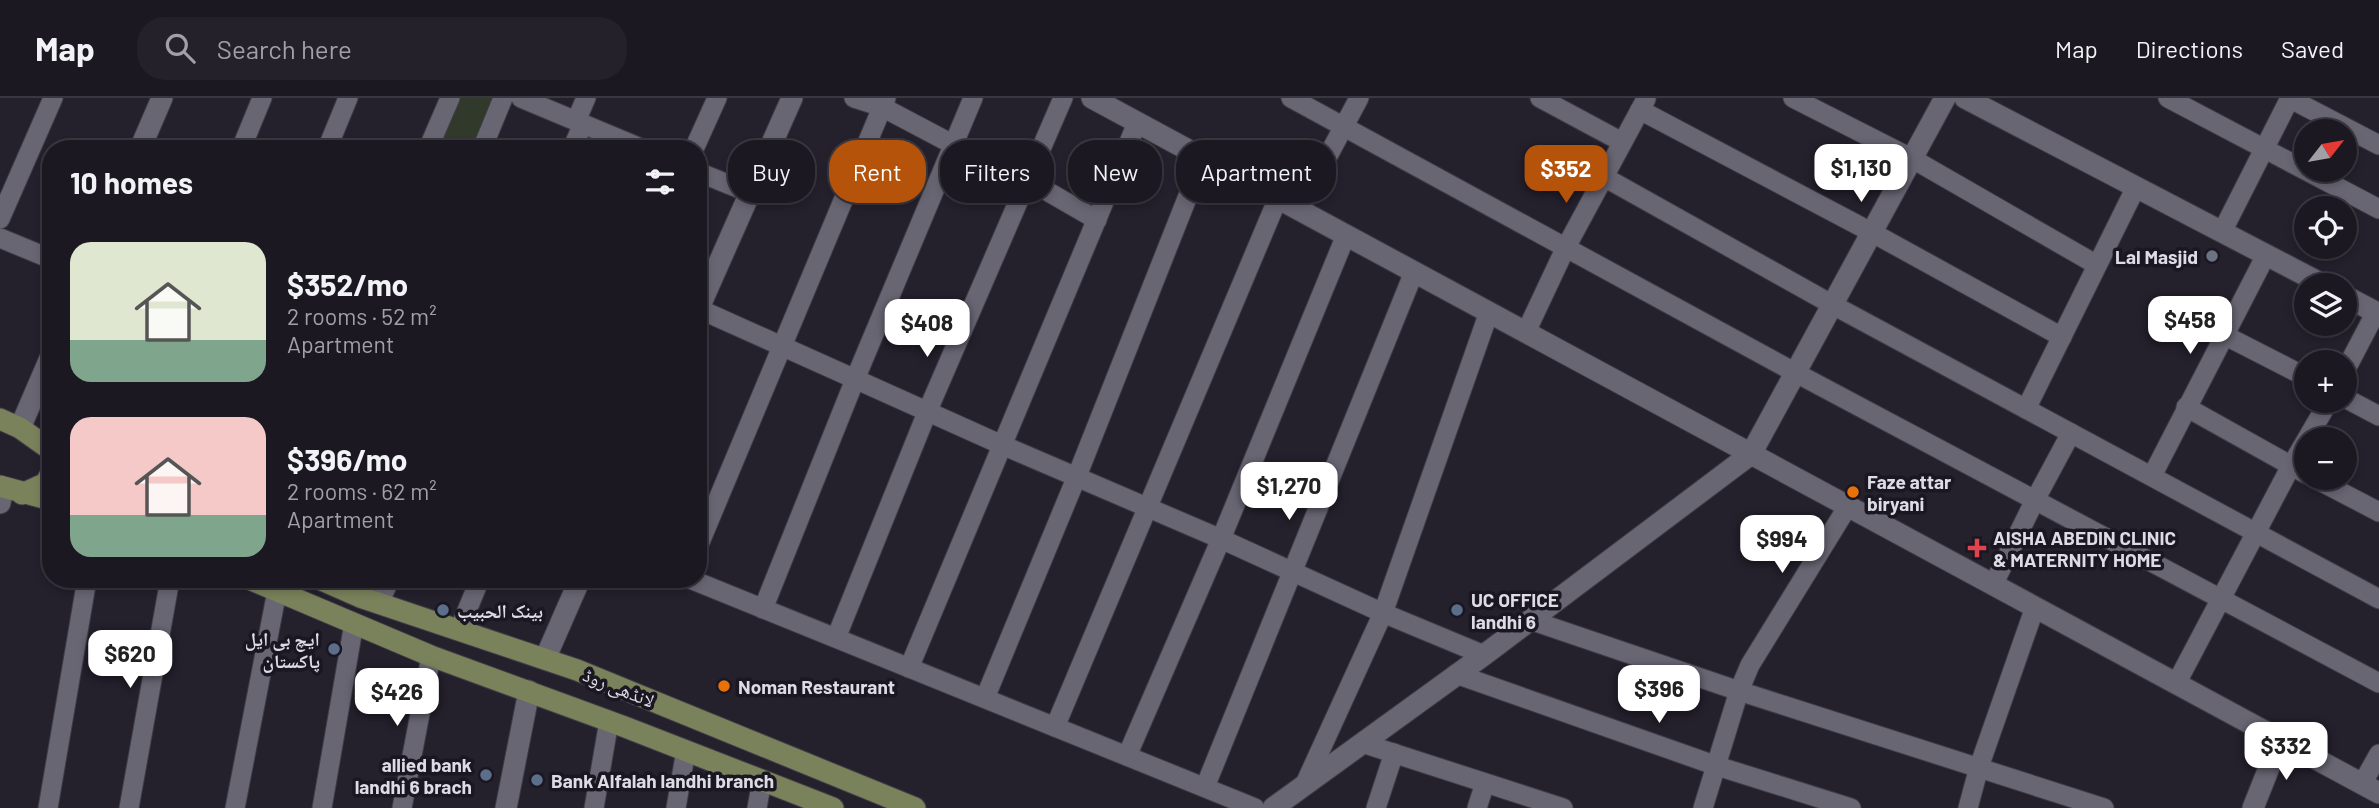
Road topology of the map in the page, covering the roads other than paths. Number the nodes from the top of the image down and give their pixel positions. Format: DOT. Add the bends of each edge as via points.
graph roads {
  1 [pos="53,98"];
  2 [pos="162,98"];
  3 [pos="262,98"];
  4 [pos="348,98"];
  5 [pos="450,98"];
  6 [pos="503,98"];
  7 [pos="521,98"];
  8 [pos="586,98"];
  9 [pos="717,98"];
  10 [pos="792,98"];
  11 [pos="854,98"];
  12 [pos="973,98"];
  13 [pos="1063,98"];
  14 [pos="1092,98"];
  15 [pos="1291,98"];
  16 [pos="1359,98"];
  17 [pos="1540,98"];
  18 [pos="1793,98"];
  19 [pos="1945,98"];
  20 [pos="1965,98"];
  21 [pos="2168,98"];
  22 [pos="2290,98"];
  23 [pos="884,102"];
  24 [pos="1643,104"];
  25 [pos="579,122"];
  26 [pos="1138,122"];
  27 [pos="1342,126"];
  28 [pos="144,140"];
  29 [pos="246,140"];
  30 [pos="331,140"];
  31 [pos="432,140"];
  32 [pos="486,140"];
  33 [pos="574,140"];
  34 [pos="622,140"];
  35 [pos="698,140"];
  36 [pos="773,140"];
  37 [pos="946,140"];
  38 [pos="956,140"];
  39 [pos="1044,140"];
  40 [pos="1622,142"];
  41 [pos="1176,143"];
  42 [pos="2379,145"];
  43 [pos="2264,149"];
  44 [pos="1911,158"];
  45 [pos="707,176"];
  46 [pos="1604,177"];
  47 [pos="940,178"];
  48 [pos="728,184"];
  49 [pos="2136,187"];
  50 [pos="1054,195"];
  51 [pos="746,203"];
  52 [pos="1016,203"];
  53 [pos="1185,203"];
  54 [pos="1276,203"];
  55 [pos="1287,203"];
  56 [pos="2379,209"];
  57 [pos="1299,210"];
  58 [pos="0,219"];
  59 [pos="1097,220"];
  60 [pos="1871,232"];
  61 [pos="2222,232"];
  62 [pos="1346,235"];
  63 [pos="0,238"];
  64 [pos="1565,249"];
  65 [pos="2266,255"];
  66 [pos="42,256"];
  67 [pos="2097,265"];
  68 [pos="1414,272"];
  69 [pos="2301,273"];
  70 [pos="707,291"];
  71 [pos="2357,302"];
  72 [pos="1833,305"];
  73 [pos="707,312"];
  74 [pos="1489,312"];
  75 [pos="2378,313"];
  76 [pos="1526,332"];
  77 [pos="2224,335"];
  78 [pos="2062,337"];
  79 [pos="784,346"];
  80 [pos="2357,350"];
  81 [pos="2294,371"];
  82 [pos="1796,373"];
  83 [pos="42,377"];
  84 [pos="856,377"];
  85 [pos="2357,404"];
  86 [pos="2186,407"];
  87 [pos="2026,409"];
  88 [pos="928,410"];
  89 [pos="2379,416"];
  90 [pos="0,419"];
  91 [pos="20,428"];
  92 [pos="2071,433"];
  93 [pos="42,443"];
  94 [pos="1002,444"];
  95 [pos="1751,454"];
  96 [pos="2294,467"];
  97 [pos="1077,476"];
  98 [pos="2152,476"];
  99 [pos="2294,477"];
  100 [pos="42,484"];
  101 [pos="2337,490"];
  102 [pos="5,492"];
  103 [pos="42,498"];
  104 [pos="2035,500"];
  105 [pos="1847,506"];
  106 [pos="1148,509"];
  107 [pos="2379,512"];
  108 [pos="707,526"];
  109 [pos="2256,533"];
  110 [pos="1222,539"];
  111 [pos="1290,572"];
  112 [pos="1993,585"];
  113 [pos="707,586"];
  114 [pos="85,588"];
  115 [pos="168,588"];
  116 [pos="269,588"];
  117 [pos="342,588"];
  118 [pos="386,588"];
  119 [pos="476,588"];
  120 [pos="576,588"];
  121 [pos="276,591"];
  122 [pos="2379,598"];
  123 [pos="2219,600"];
  124 [pos="379,603"];
  125 [pos="2035,607"];
  126 [pos="763,609"];
  127 [pos="1383,613"];
  128 [pos="1530,620"];
  129 [pos="354,623"];
  130 [pos="459,630"];
  131 [pos="836,638"];
  132 [pos="519,650"];
  133 [pos="1484,655"];
  134 [pos="431,656"];
  135 [pos="545,659"];
  136 [pos="909,668"];
  137 [pos="577,670"];
  138 [pos="1456,674"];
  139 [pos="2176,684"];
  140 [pos="2379,684"];
  141 [pos="520,688"];
  142 [pos="1739,691"];
  143 [pos="985,698"];
  144 [pos="565,705"];
  145 [pos="609,721"];
  146 [pos="1055,727"];
  147 [pos="2280,740"];
  148 [pos="1362,743"];
  149 [pos="686,750"];
  150 [pos="1394,753"];
  151 [pos="2379,754"];
  152 [pos="1127,756"];
  153 [pos="1717,766"];
  154 [pos="1979,767"];
  155 [pos="762,780"];
  156 [pos="1485,783"];
  157 [pos="1304,786"];
  158 [pos="1205,787"];
  159 [pos="2371,789"];
  160 [pos="48,808"];
  161 [pos="129,808"];
  162 [pos="235,808"];
  163 [pos="322,808"];
  164 [pos="402,808"];
  165 [pos="506,808"];
  166 [pos="594,808"];
  167 [pos="676,808"];
  168 [pos="757,808"];
  169 [pos="833,808"];
  170 [pos="915,808"];
  171 [pos="1255,808"];
  172 [pos="1273,808"];
  173 [pos="1376,808"];
  174 [pos="1476,808"];
  175 [pos="1563,808"];
  176 [pos="1703,808"];
  177 [pos="1851,808"];
  178 [pos="1968,808"];
  179 [pos="2104,808"];
  180 [pos="2253,808"];
  1 -- 58 [label="street"];
  2 -- 28 [label="street"];
  3 -- 29 [label="street"];
  4 -- 30 [label="street"];
  5 -- 31 [label="street"];
  6 -- 32 [label="street"];
  7 -- 25 [label="street"];
  8 -- 25 [label="street"];
  9 -- 35 [label="street"];
  10 -- 36 [label="street"];
  11 -- 23 [label="street"];
  12 -- 38 [label="street"];
  13 -- 39 [label="street"];
  14 -- 26 [label="street"];
  15 -- 27 [label="street"];
  16 -- 27 [label="street"];
  17 -- 40 [label="street"];
  18 -- 44 [label="street"];
  19 -- 44 [label="street"];
  20 -- 49 [label="street"];
  21 -- 43 [label="street"];
  22 -- 42 [label="street"];
  22 -- 43 [label="street"];
  23 -- 37 [label="street"];
  23 -- 79 [label="street"];
  24 -- 40 [label="street"];
  24 -- 60 [label="street"];
  25 -- 33 [label="street"];
  25 -- 34 [label="street"];
  26 -- 41 [label="street"];
  26 -- 59 [label="street"];
  27 -- 57 [label="street"];
  27 -- 64 [label="street"];
  40 -- 46 [label="street"];
  43 -- 56 [label="street"];
  43 -- 61 [label="street"];
  44 -- 60 [label="street"];
  44 -- 67 [label="street"];
  45 -- 48 [label="street"];
  46 -- 64 [label="street"];
  46 -- 72 [label="street"];
  47 -- 84 [label="street"];
  49 -- 61 [label="street"];
  49 -- 67 [label="street"];
  50 -- 59 [label="street"];
  51 -- 70 [label="street"];
  52 -- 88 [label="street"];
  53 -- 97 [label="street"];
  54 -- 106 [label="street"];
  55 -- 57 [label="street"];
  57 -- 62 [label="street"];
  59 -- 94 [label="street"];
  60 -- 72 [label="street"];
  60 -- 78 [label="street"];
  61 -- 65 [label="street"];
  62 -- 68 [label="street"];
  62 -- 110 [label="street"];
  63 -- 66 [label="street"];
  64 -- 76 [label="street"];
  64 -- 82 [label="street"];
  65 -- 69 [label="street"];
  65 -- 77 [label="street"];
  67 -- 78 [label="street"];
  68 -- 74 [label="street"];
  68 -- 111 [label="street"];
  71 -- 75 [label="street"];
  72 -- 82 [label="street"];
  72 -- 87 [label="street"];
  73 -- 79 [label="street"];
  74 -- 76 [label="street"];
  74 -- 127 [label="street"];
  75 -- 80 [label="street"];
  76 -- 95 [label="street"];
  77 -- 81 [label="street"];
  77 -- 86 [label="street"];
  78 -- 87 [label="street"];
  79 -- 84 [label="street"];
  79 -- 108 [label="street"];
  82 -- 95 [label="street"];
  82 -- 104 [label="street"];
  83 -- 91 [label="street"];
  84 -- 88 [label="street"];
  84 -- 126 [label="street"];
  85 -- 89 [label="street"];
  86 -- 96 [label="street"];
  86 -- 98 [label="street"];
  87 -- 92 [label="street"];
  88 -- 94 [label="street"];
  88 -- 131 [label="street"];
  90 -- 91 [label="main road"];
  91 -- 93 [label="main road"];
  92 -- 98 [label="street"];
  92 -- 104 [label="street"];
  94 -- 97 [label="street"];
  94 -- 136 [label="street"];
  95 -- 105 [label="street"];
  95 -- 128 [label="street"];
  97 -- 106 [label="street"];
  97 -- 143 [label="street"];
  98 -- 109 [label="street"];
  99 -- 109 [label="street"];
  100 -- 102 [label="main road"];
  101 -- 107 [label="street"];
  102 -- 103 [label="main road"];
  104 -- 112 [label="street"];
  104 -- 123 [label="street"];
  105 -- 112 [label="street"];
  105 -- 142 [label="street" via="1750,665"];
  106 -- 110 [label="street"];
  106 -- 146 [label="street"];
  109 -- 122 [label="street"];
  109 -- 123 [label="street"];
  110 -- 111 [label="street"];
  110 -- 152 [label="street"];
  111 -- 127 [label="street"];
  111 -- 158 [label="street"];
  112 -- 125 [label="street"];
  113 -- 126 [label="street"];
  114 -- 160 [label="street"];
  115 -- 161 [label="street"];
  116 -- 121 [label="main road, لانڈھی روڈ"];
  117 -- 124 [label="main road, لانڈھی روڈ"];
  118 -- 124 [label="street"];
  119 -- 130 [label="street"];
  120 -- 135 [label="street"];
  121 -- 129 [label="main road, لانڈھی روڈ"];
  121 -- 162 [label="street"];
  123 -- 139 [label="street"];
  123 -- 140 [label="street"];
  124 -- 130 [label="main road, لانڈھی روڈ"];
  125 -- 139 [label="street"];
  125 -- 154 [label="street"];
  126 -- 131 [label="street"];
  127 -- 133 [label="street"];
  127 -- 157 [label="street"];
  128 -- 133 [label="street"];
  128 -- 142 [label="street"];
  129 -- 134 [label="main road, لانڈھی روڈ"];
  129 -- 163 [label="street"];
  130 -- 132 [label="main road, لانڈھی روڈ"];
  131 -- 136 [label="street"];
  132 -- 135 [label="main road, لانڈھی روڈ"];
  132 -- 141 [label="main road"];
  133 -- 138 [label="street"];
  134 -- 141 [label="main road, لانڈھی روڈ"];
  134 -- 164 [label="street"];
  135 -- 137 [label="main road, لانڈھی روڈ"];
  136 -- 143 [label="street"];
  137 -- 144 [label="main road"];
  137 -- 170 [label="main road, لانڈھی روڈ"];
  138 -- 148 [label="street"];
  138 -- 153 [label="street"];
  139 -- 147 [label="street"];
  141 -- 144 [label="main road, لانڈھی روڈ"];
  141 -- 165 [label="street"];
  142 -- 153 [label="street"];
  142 -- 154 [label="street"];
  143 -- 146 [label="street"];
  144 -- 145 [label="main road, لانڈھی روڈ"];
  145 -- 149 [label="main road, لانڈھی روڈ"];
  145 -- 166 [label="street"];
  146 -- 152 [label="street"];
  147 -- 159 [label="street"];
  147 -- 180 [label="street"];
  148 -- 150 [label="street"];
  148 -- 157 [label="street"];
  149 -- 155 [label="main road, لانڈھی روڈ"];
  149 -- 167 [label="street"];
  150 -- 156 [label="street"];
  150 -- 173 [label="street"];
  151 -- 159 [label="street"];
  152 -- 158 [label="street"];
  153 -- 176 [label="street"];
  153 -- 177 [label="street"];
  154 -- 178 [label="street"];
  154 -- 179 [label="street"];
  155 -- 168 [label="street"];
  155 -- 169 [label="main road, لانڈھی روڈ"];
  156 -- 174 [label="street"];
  156 -- 175 [label="street"];
  157 -- 172 [label="street"];
  158 -- 171 [label="street"];
}
